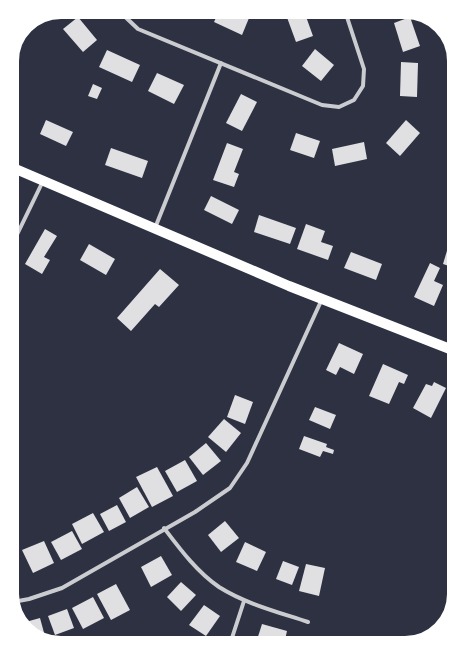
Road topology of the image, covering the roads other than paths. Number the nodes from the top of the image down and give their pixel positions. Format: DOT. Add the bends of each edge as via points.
graph roads {
  1 [pos="126,18"];
  2 [pos="347,18"];
  3 [pos="220,63"];
  4 [pos="18,171"];
  5 [pos="43,181"];
  6 [pos="155,228"];
  7 [pos="18,233"];
  8 [pos="322,299"];
  9 [pos="448,348"];
  10 [pos="164,528"];
  11 [pos="18,601"];
  12 [pos="244,601"];
  13 [pos="308,622"];
  14 [pos="232,637"];
  1 -- 3 [label="street" via="138,29"];
  2 -- 3 [label="street" via="364,69 363,86 354,100 339,107 322,105"];
  3 -- 6 [label="street"];
  4 -- 5 [label="main road"];
  5 -- 6 [label="main road"];
  5 -- 7 [label="street"];
  6 -- 8 [label="main road"];
  8 -- 9 [label="main road"];
  8 -- 10 [label="street" via="242,473 221,496"];
  10 -- 11 [label="street" via="62,588"];
  10 -- 12 [label="street" via="191,562 218,586"];
  12 -- 13 [label="street"];
  12 -- 14 [label="street"];
}
